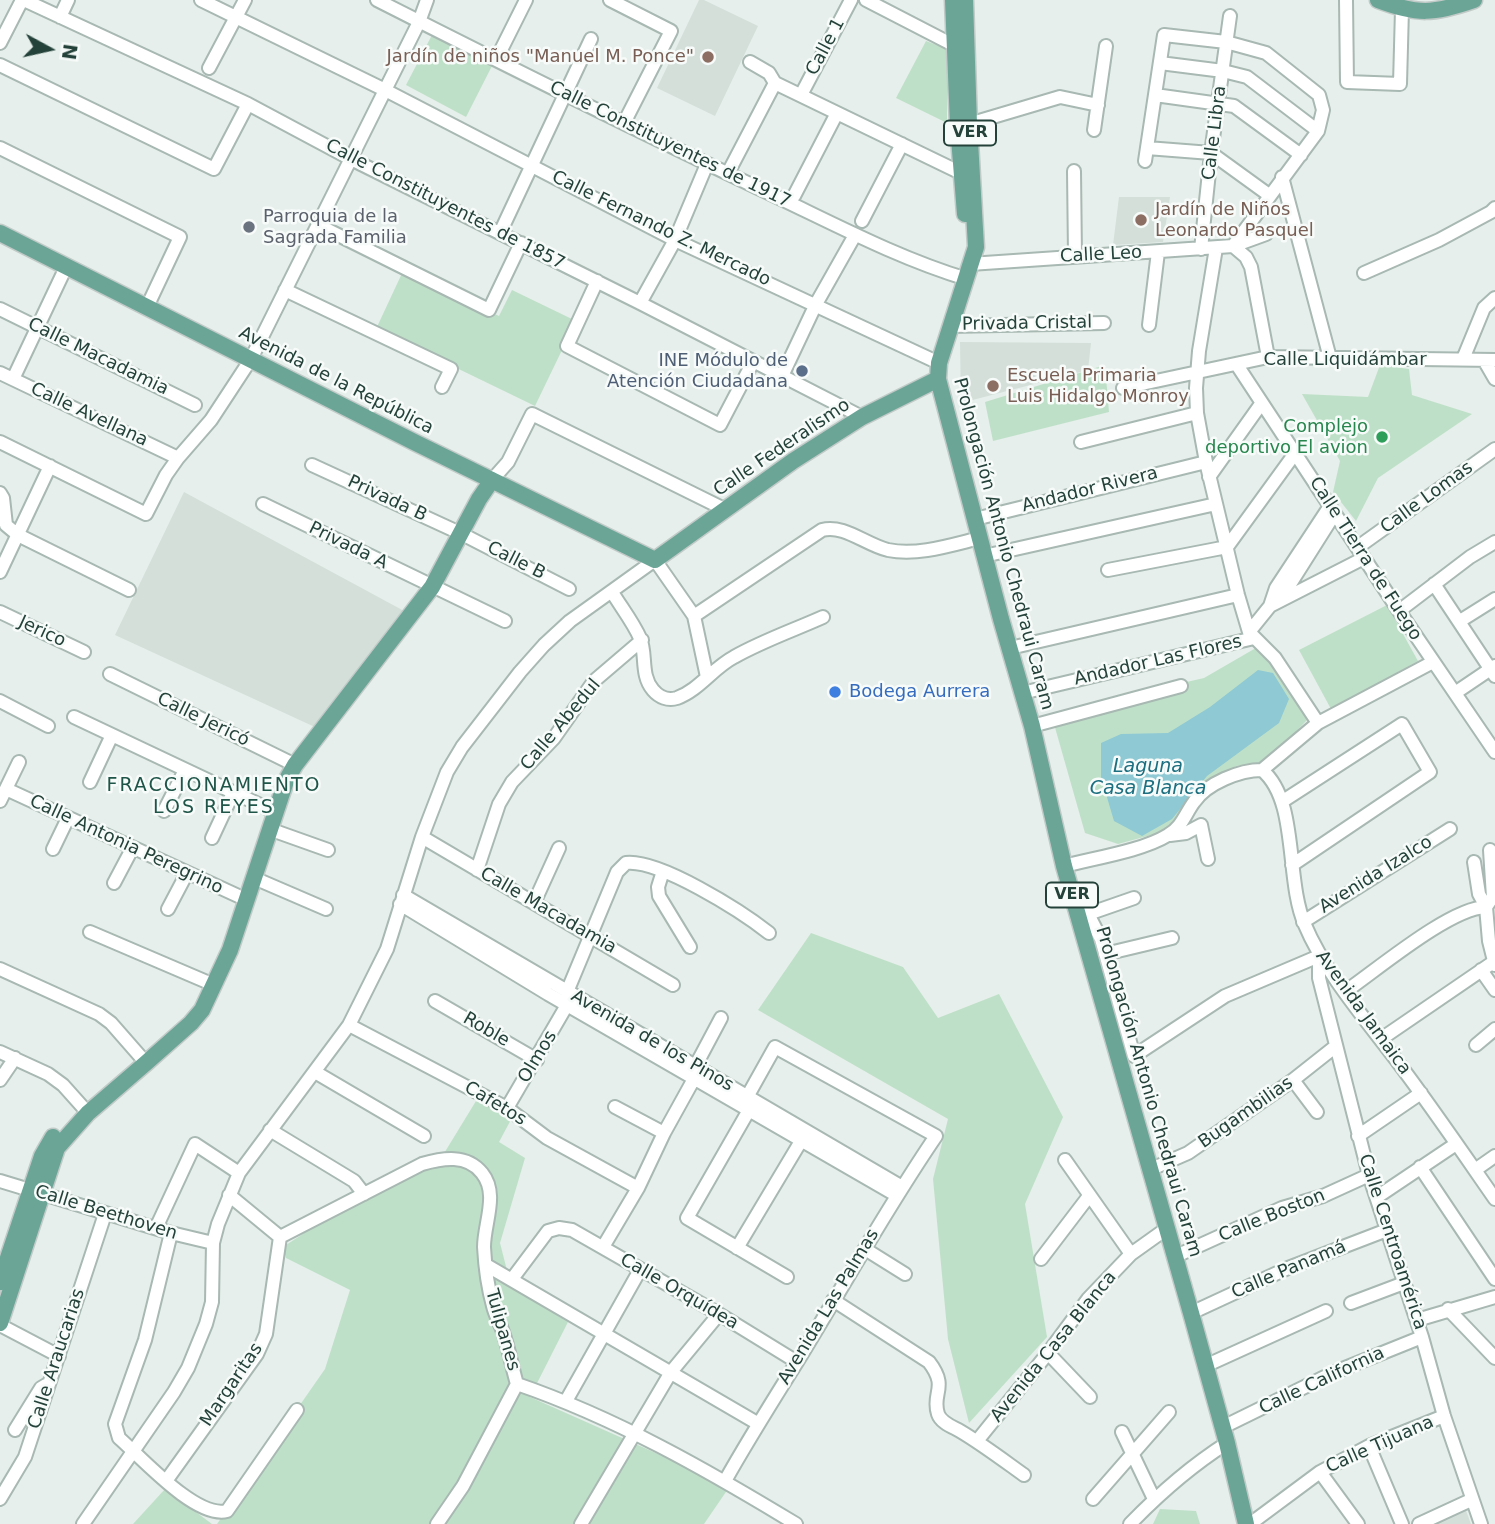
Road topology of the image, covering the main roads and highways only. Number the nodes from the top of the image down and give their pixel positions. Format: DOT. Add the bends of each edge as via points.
graph roads {
  1 [pos="953,0"];
  2 [pos="965,0"];
  3 [pos="1378,0"];
  4 [pos="1474,0"];
  5 [pos="961,49"];
  6 [pos="0,233"];
  7 [pos="969,271"];
  8 [pos="938,379"];
  9 [pos="492,480"];
  10 [pos="655,560"];
  11 [pos="37,1193"];
  12 [pos="0,1282"];
  13 [pos="0,1324"];
  14 [pos="1248,1524"];
  1 -- 5 [label="main road, VER"];
  2 -- 5 [label="main road, VER"];
  3 -- 4 [label="main road" via="1431,13"];
  5 -- 7 [label="main road, VER" via="961,173"];
  5 -- 7 [label="main road, VER" via="977,230"];
  6 -- 9 [label="main road, Avenida de la República"];
  7 -- 8 [label="main road, Prolongación Antonio Chedraui Caram / VER"];
  8 -- 10 [label="main road, Calle Federalismo" via="862,417 793,461"];
  8 -- 14 [label="main road, Prolongación Antonio Chedraui Caram / VER" via="1073,901"];
  9 -- 10 [label="main road, Avenida de la República"];
  9 -- 11 [label="main road" via="432,587 286,781 247,900 202,1010 88,1113 57,1148"];
  11 -- 12 [label="main road"];
  11 -- 13 [label="main road"];
}
